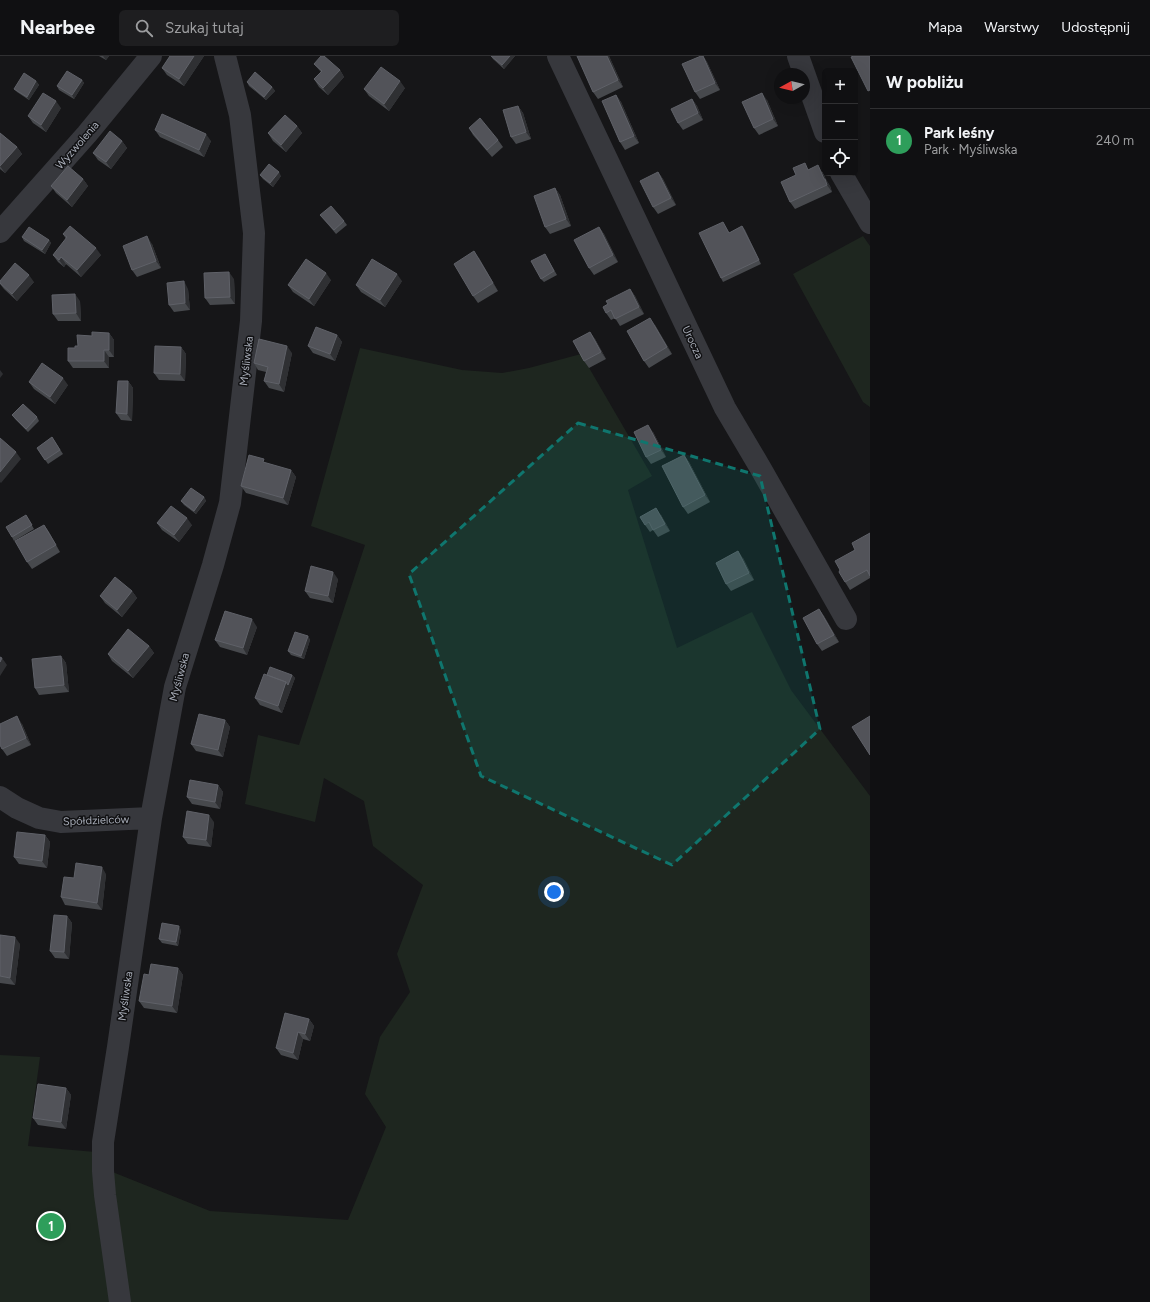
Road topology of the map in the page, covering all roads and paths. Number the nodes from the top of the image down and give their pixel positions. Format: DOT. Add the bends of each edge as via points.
graph roads {
  1 [pos="151,56"];
  2 [pos="225,56"];
  3 [pos="558,56"];
  4 [pos="798,56"];
  5 [pos="822,124"];
  6 [pos="843,176"];
  7 [pos="870,223"];
  8 [pos="0,232"];
  9 [pos="846,619"];
  10 [pos="0,797"];
  11 [pos="151,818"];
  12 [pos="120,1302"];
  1 -- 8 [label="street, Wyzwolenia" via="88,134"];
  2 -- 11 [label="street, Myśliwska" via="240,115 254,233 251,321 230,504 175,687"];
  3 -- 9 [label="street, Urocza" via="724,408"];
  4 -- 5 [label="street"];
  6 -- 7 [label="street"];
  10 -- 11 [label="street, Spółdzielców" via="39,818 61,822"];
  11 -- 12 [label="street, Myśliwska" via="103,1142 105,1195"];
}
